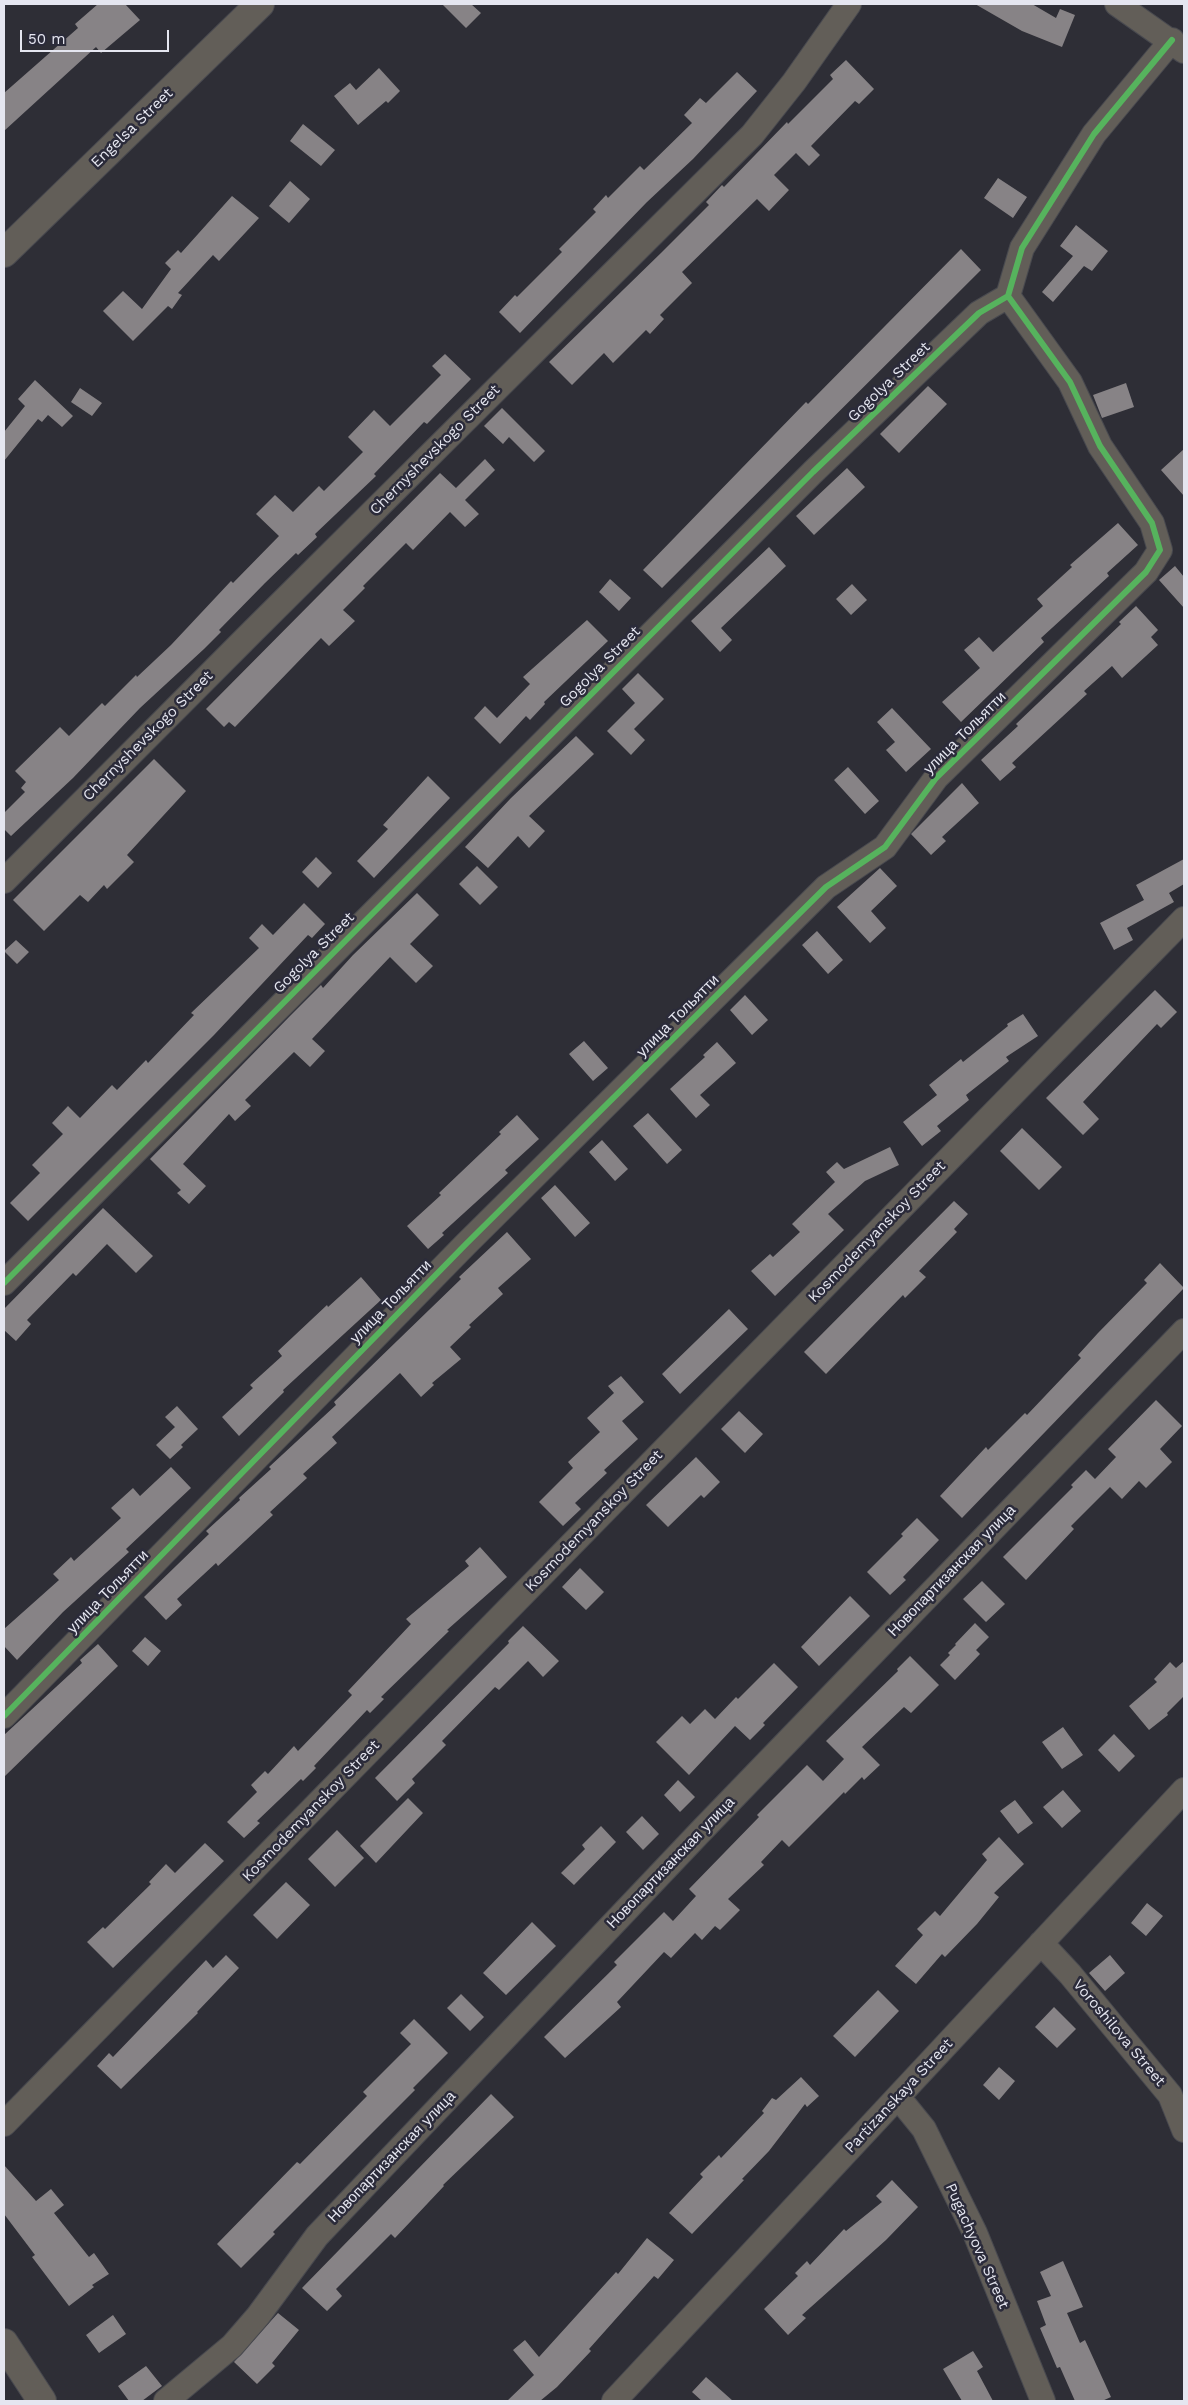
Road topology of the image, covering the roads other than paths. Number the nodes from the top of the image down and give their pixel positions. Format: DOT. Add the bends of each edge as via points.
graph roads {
  1 [pos="260,4"];
  2 [pos="849,4"];
  3 [pos="1116,4"];
  4 [pos="1178,46"];
  5 [pos="4,253"];
  6 [pos="1008,296"];
  7 [pos="4,881"];
  8 [pos="1184,919"];
  9 [pos="4,1283"];
  10 [pos="1184,1331"];
  11 [pos="4,1716"];
  12 [pos="1184,1790"];
  13 [pos="1041,1943"];
  14 [pos="898,2097"];
  15 [pos="4,2124"];
  16 [pos="1184,2128"];
  17 [pos="4,2343"];
  18 [pos="42,2401"];
  19 [pos="166,2401"];
  20 [pos="614,2401"];
  21 [pos="1043,2401"];
  1 -- 5 [label="street, Engelsa Street"];
  2 -- 7 [label="street, Chernyshevskogo Street" via="752,135"];
  3 -- 4 [label="street"];
  4 -- 6 [label="street" via="1094,134 1022,248"];
  6 -- 9 [label="street, Gogolya Street" via="980,313 813,472"];
  6 -- 11 [label="street, улица Тольятти" via="1070,382 1100,446 1152,523 1160,550 1146,572 936,778 885,847 819,894 466,1244"];
  8 -- 15 [label="street, Kosmodemyanskoy Street"];
  10 -- 19 [label="street, Новопартизанская улица" via="703,1829 317,2236 232,2346"];
  12 -- 13 [label="street, Partizanskaya Street"];
  13 -- 14 [label="street, Partizanskaya Street"];
  13 -- 16 [label="street, Voroshilova Street" via="1170,2095"];
  14 -- 20 [label="street, Partizanskaya Street"];
  14 -- 21 [label="street, Pugachyova Street" via="924,2129 975,2233"];
  17 -- 18 [label="street"];
}
